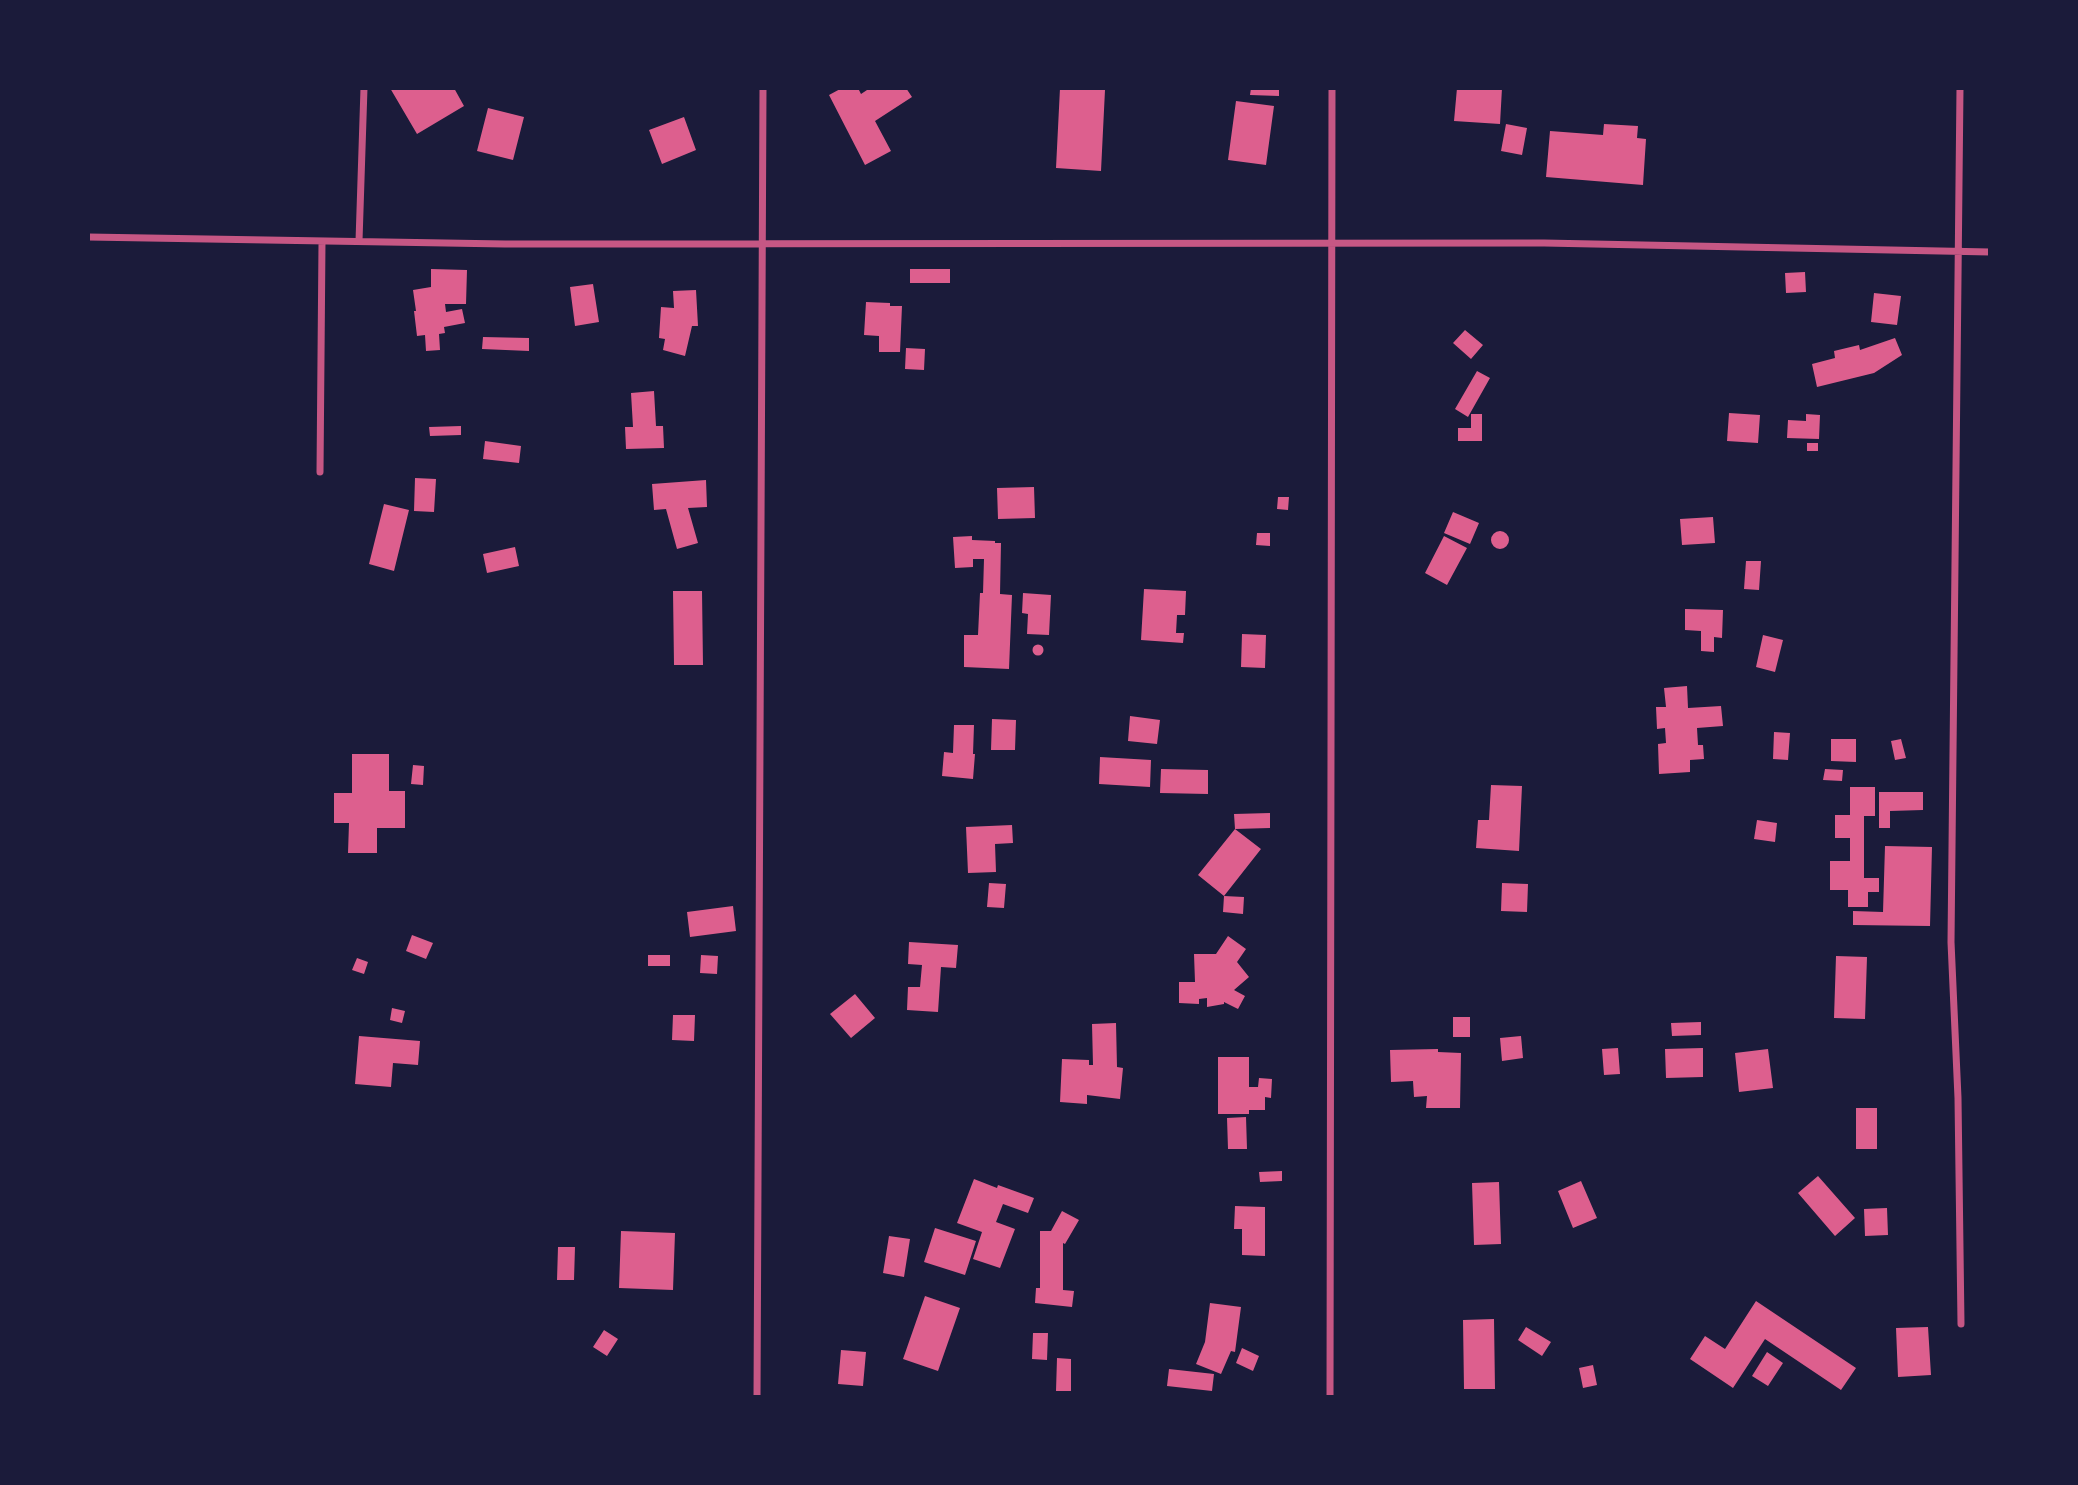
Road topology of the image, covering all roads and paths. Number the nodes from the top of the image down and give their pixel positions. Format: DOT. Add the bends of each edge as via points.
graph roads {
  1 [pos="364,88"];
  2 [pos="763,88"];
  3 [pos="1332,88"];
  4 [pos="1960,88"];
  5 [pos="88,237"];
  6 [pos="359,241"];
  7 [pos="322,242"];
  8 [pos="762,242"];
  9 [pos="1332,245"];
  10 [pos="1958,251"];
  11 [pos="1990,252"];
  12 [pos="320,472"];
  13 [pos="1961,1324"];
  14 [pos="757,1397"];
  15 [pos="1330,1397"];
  1 -- 6 [label="street"];
  2 -- 8 [label="street"];
  3 -- 9 [label="street"];
  4 -- 10 [label="street"];
  5 -- 7 [label="street"];
  6 -- 7 [label="street"];
  6 -- 8 [label="street"];
  7 -- 12 [label="street"];
  8 -- 9 [label="street"];
  8 -- 14 [label="street"];
  9 -- 10 [label="street" via="1544,243"];
  9 -- 15 [label="street"];
  10 -- 11 [label="street"];
  10 -- 13 [label="street" via="1951,942"];
}
